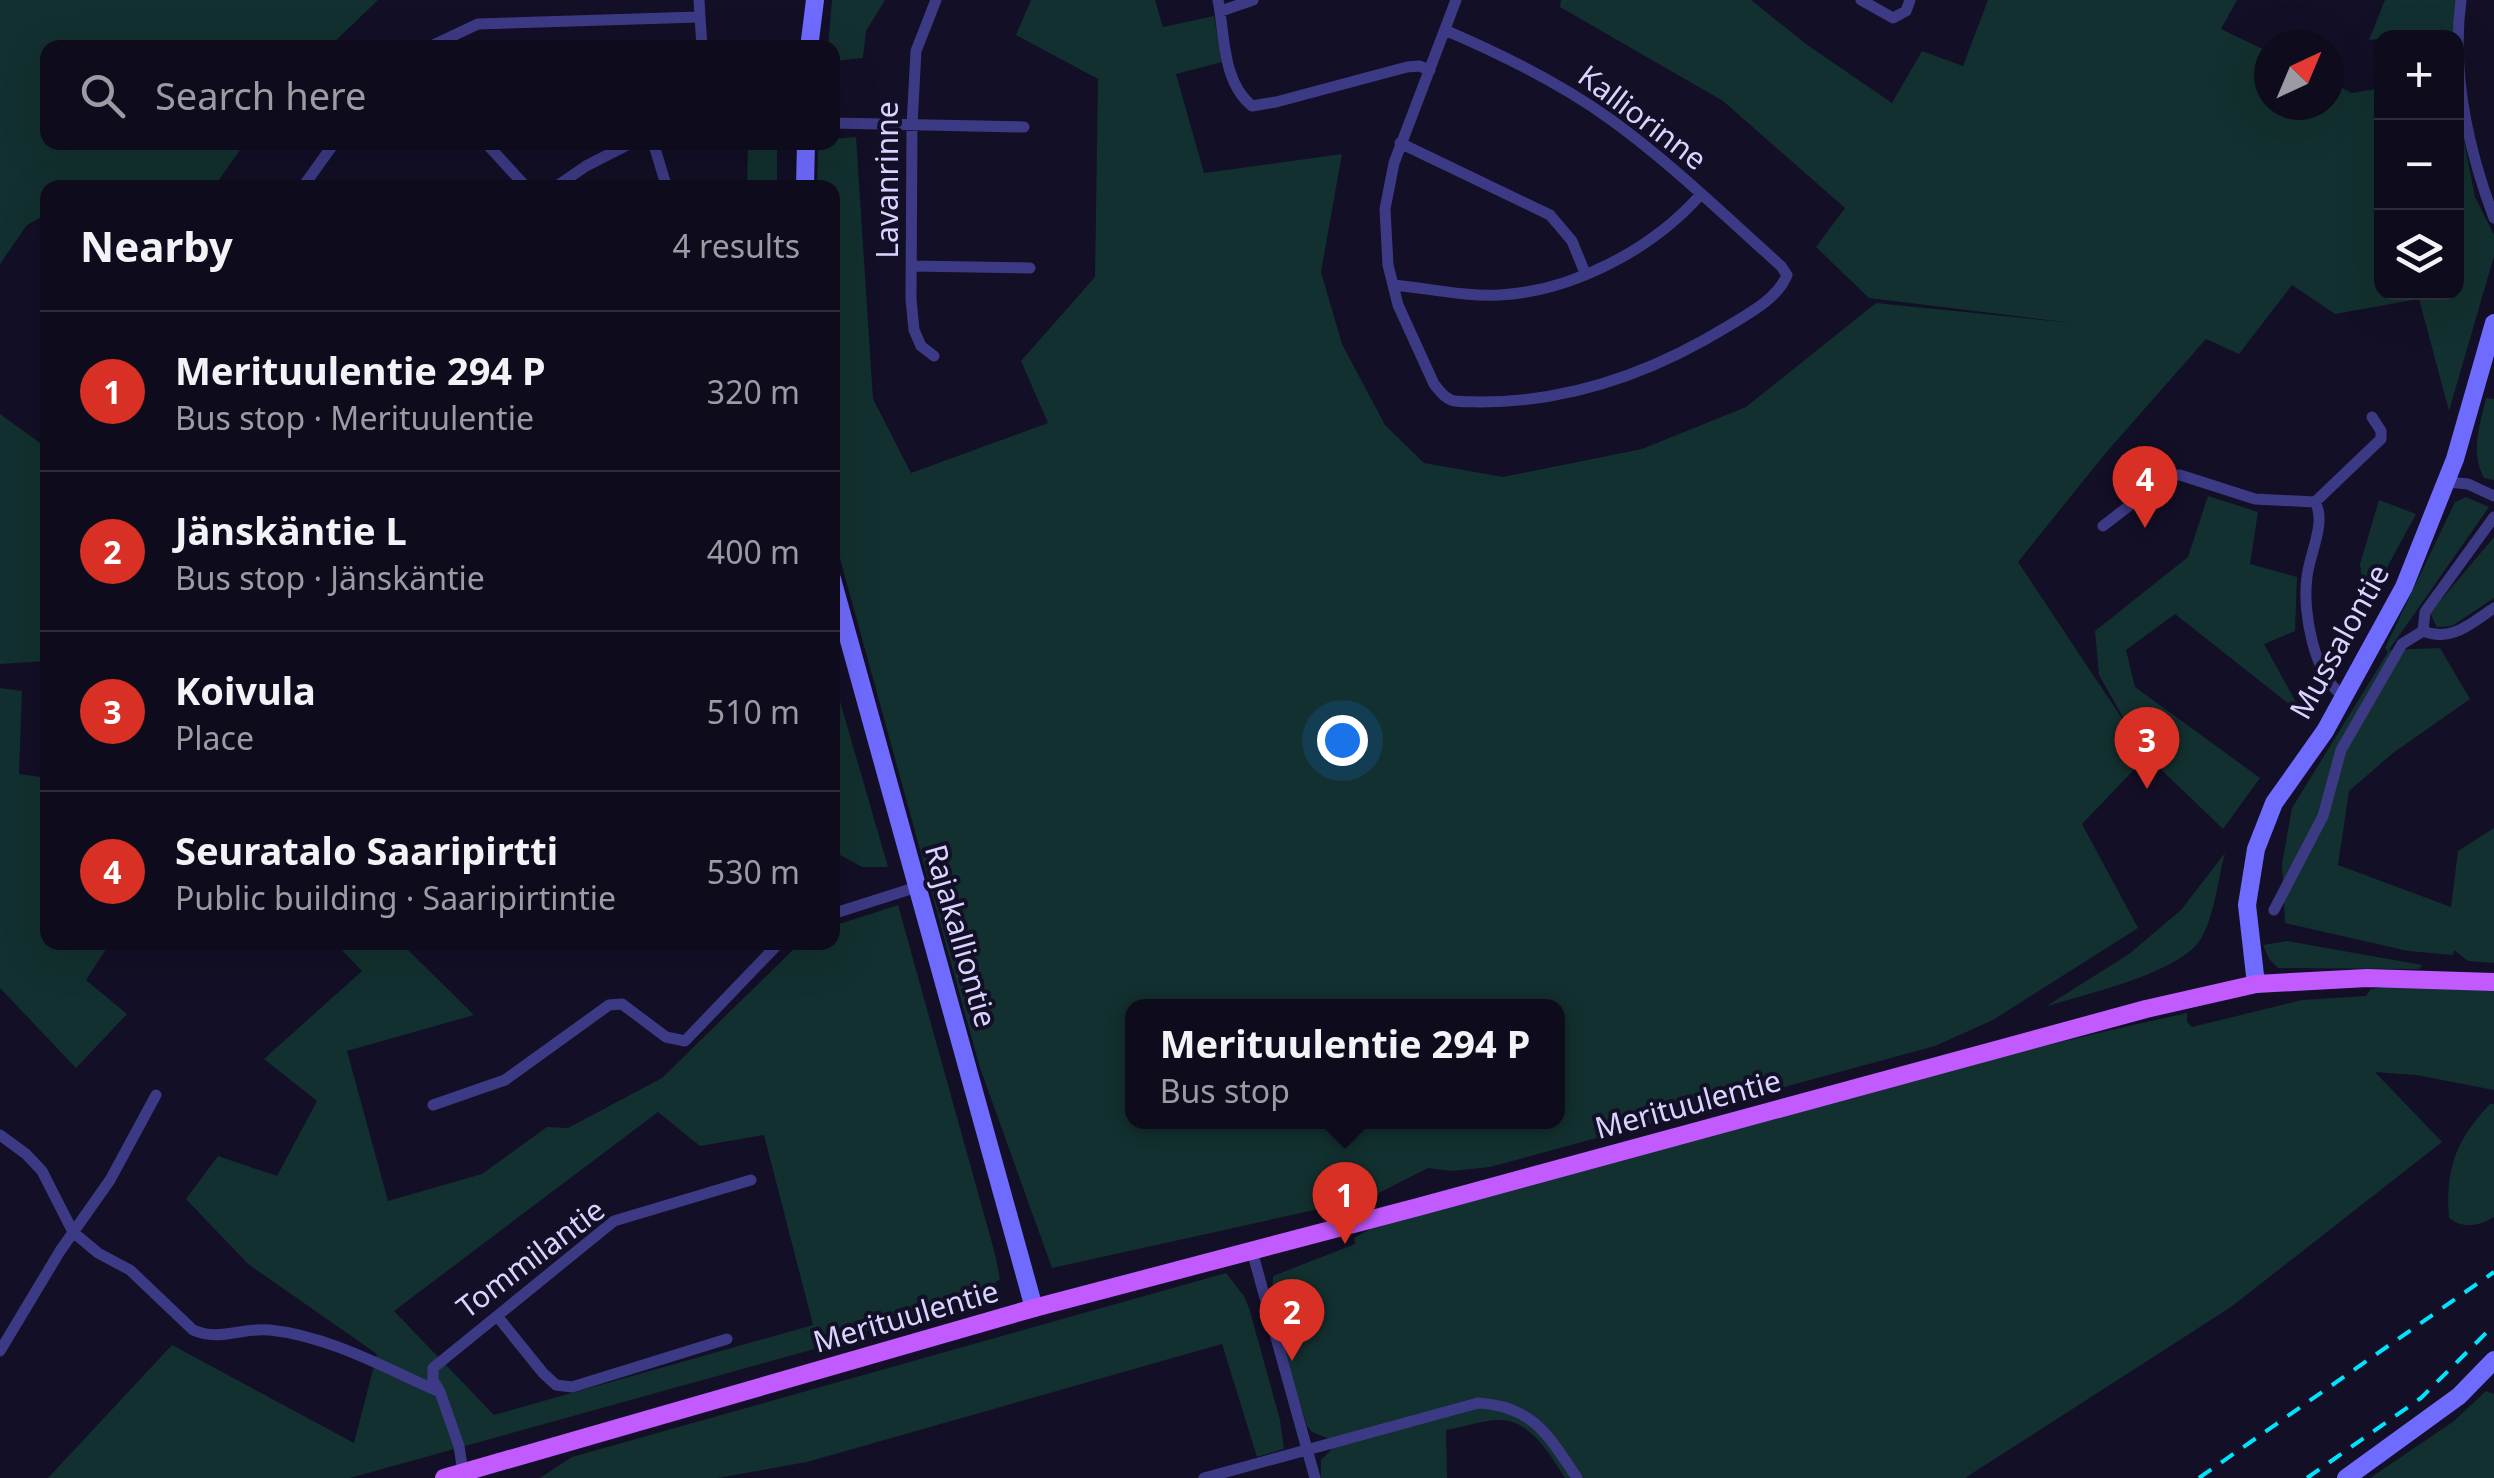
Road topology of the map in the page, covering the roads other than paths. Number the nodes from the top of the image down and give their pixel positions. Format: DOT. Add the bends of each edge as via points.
graph roads {
  1 [pos="699,0"];
  2 [pos="815,0"];
  3 [pos="936,0"];
  4 [pos="1253,0"];
  5 [pos="1456,0"];
  6 [pos="1861,0"];
  7 [pos="1910,0"];
  8 [pos="2461,0"];
  9 [pos="1219,6"];
  10 [pos="700,17"];
  11 [pos="1447,31"];
  12 [pos="444,40"];
  13 [pos="701,40"];
  14 [pos="810,40"];
  15 [pos="1430,70"];
  16 [pos="840,123"];
  17 [pos="912,125"];
  18 [pos="1024,127"];
  19 [pos="1400,143"];
  20 [pos="329,150"];
  21 [pos="493,150"];
  22 [pos="617,150"];
  23 [pos="655,150"];
  24 [pos="806,150"];
  25 [pos="308,180"];
  26 [pos="520,180"];
  27 [pos="566,180"];
  28 [pos="665,180"];
  29 [pos="805,180"];
  30 [pos="1701,194"];
  31 [pos="2494,218"];
  32 [pos="912,266"];
  33 [pos="1030,268"];
  34 [pos="1586,273"];
  35 [pos="1393,285"];
  36 [pos="2494,323"];
  37 [pos="934,356"];
  38 [pos="2372,417"];
  39 [pos="2447,482"];
  40 [pos="2494,496"];
  41 [pos="2316,502"];
  42 [pos="2494,518"];
  43 [pos="2103,526"];
  44 [pos="840,607"];
  45 [pos="2494,608"];
  46 [pos="2424,631"];
  47 [pos="2345,697"];
  48 [pos="918,887"];
  49 [pos="2274,910"];
  50 [pos="840,911"];
  51 [pos="772,950"];
  52 [pos="2494,982"];
  53 [pos="2256,984"];
  54 [pos="156,1095"];
  55 [pos="433,1105"];
  56 [pos="0,1136"];
  57 [pos="750,1180"];
  58 [pos="73,1232"];
  59 [pos="1252,1252"];
  60 [pos="1034,1308"];
  61 [pos="497,1316"];
  62 [pos="726,1339"];
  63 [pos="0,1351"];
  64 [pos="2494,1360"];
  65 [pos="440,1392"];
  66 [pos="1307,1450"];
  67 [pos="463,1473"];
  68 [pos="444,1478"];
  69 [pos="1204,1478"];
  70 [pos="1316,1478"];
  71 [pos="1577,1478"];
  72 [pos="2346,1478"];
  1 -- 10 [label="street"];
  2 -- 14 [label="street"];
  3 -- 17 [label="street, Lavanrinne" via="916,51"];
  4 -- 9 [label="street"];
  5 -- 11 [label="street"];
  6 -- 7 [label="street" via="1893,18"];
  8 -- 31 [label="street" via="2458,51 2470,148"];
  9 -- 15 [label="street" via="1236,88 1252,106 1408,67"];
  10 -- 12 [label="street" via="478,24"];
  10 -- 13 [label="street"];
  11 -- 15 [label="street"];
  11 -- 30 [label="street, Kalliorinne" via="1580,98"];
  15 -- 19 [label="street"];
  16 -- 17 [label="street"];
  17 -- 18 [label="street"];
  17 -- 32 [label="street, Lavanrinne"];
  19 -- 34 [label="street" via="1550,215 1572,240"];
  19 -- 35 [label="street" via="1385,209"];
  20 -- 25 [label="street"];
  21 -- 26 [label="street"];
  22 -- 27 [label="street"];
  23 -- 28 [label="street"];
  24 -- 29 [label="street"];
  30 -- 34 [label="street" via="1642,244"];
  30 -- 35 [label="street, Kalliorinne" via="1787,275 1745,316 1618,380 1554,396 1450,400 1434,384"];
  32 -- 33 [label="street"];
  32 -- 37 [label="street, Lavanrinne" via="914,330"];
  34 -- 35 [label="street" via="1500,295"];
  36 -- 39 [label="street, Mussalontie"];
  38 -- 41 [label="street" via="2380,439"];
  39 -- 40 [label="street"];
  39 -- 47 [label="street, Mussalontie" via="2404,588"];
  41 -- 43 [label="street" via="2256,499 2169,475"];
  41 -- 47 [label="street" via="2319,522 2305,594 2321,670"];
  42 -- 46 [label="street" via="2425,612"];
  44 -- 48 [label="street, Rajakalliontie"];
  45 -- 46 [label="street" via="2455,634"];
  46 -- 49 [label="street" via="2402,644 2341,750 2323,816"];
  47 -- 53 [label="street, Mussalontie" via="2274,803 2256,848 2247,905"];
  48 -- 50 [label="street"];
  48 -- 60 [label="street, Rajakalliontie"];
  51 -- 55 [label="street" via="685,1041 666,1037 622,1004 609,1005 505,1080"];
  52 -- 53 [label="main road, Merituulentie" via="2367,978"];
  53 -- 59 [label="main road, Merituulentie"];
  54 -- 58 [label="street"];
  56 -- 58 [label="street" via="42,1171"];
  57 -- 61 [label="street, Tommilantie" via="614,1221"];
  58 -- 63 [label="street"];
  58 -- 65 [label="street" via="130,1270 206,1336 291,1334"];
  59 -- 60 [label="main road, Merituulentie"];
  59 -- 66 [label="street"];
  60 -- 67 [label="main road, Merituulentie"];
  61 -- 62 [label="street" via="543,1373 556,1385 572,1387"];
  61 -- 65 [label="street, Tommilantie" via="433,1368"];
  64 -- 72 [label="street" via="2439,1412"];
  65 -- 67 [label="street"];
  66 -- 69 [label="street"];
  66 -- 70 [label="street"];
  66 -- 71 [label="street" via="1463,1406 1497,1404 1537,1424"];
  67 -- 68 [label="main road, Merituulentie"];
}
